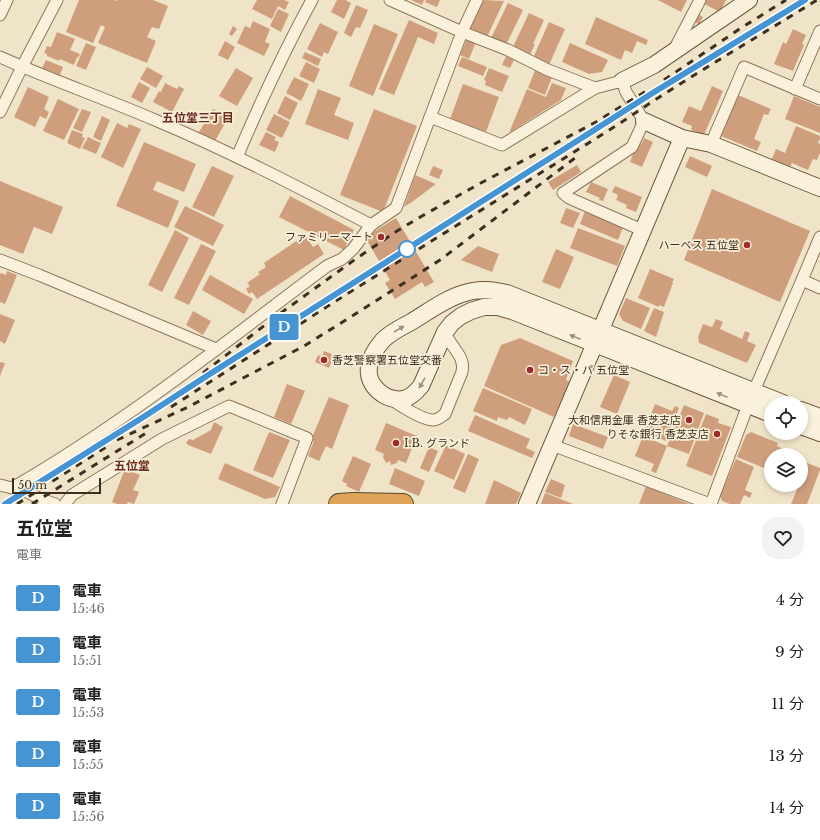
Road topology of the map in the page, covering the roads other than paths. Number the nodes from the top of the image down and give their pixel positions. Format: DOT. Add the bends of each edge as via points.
graph roads {
  1 [pos="7,0"];
  2 [pos="57,0"];
  3 [pos="312,0"];
  4 [pos="390,0"];
  5 [pos="477,0"];
  6 [pos="700,0"];
  7 [pos="749,0"];
  8 [pos="0,15"];
  9 [pos="820,31"];
  10 [pos="462,32"];
  11 [pos="674,51"];
  12 [pos="0,57"];
  13 [pos="22,67"];
  14 [pos="622,81"];
  15 [pos="595,88"];
  16 [pos="795,89"];
  17 [pos="820,99"];
  18 [pos="0,112"];
  19 [pos="430,117"];
  20 [pos="644,121"];
  21 [pos="682,138"];
  22 [pos="711,144"];
  23 [pos="237,157"];
  24 [pos="820,188"];
  25 [pos="371,225"];
  26 [pos="642,230"];
  27 [pos="820,237"];
  28 [pos="0,260"];
  29 [pos="802,280"];
  30 [pos="820,288"];
  31 [pos="445,332"];
  32 [pos="598,338"];
  33 [pos="216,349"];
  34 [pos="389,398"];
  35 [pos="751,398"];
  36 [pos="764,400"];
  37 [pos="764,408"];
  38 [pos="808,410"];
  39 [pos="808,412"];
  40 [pos="820,412"];
  41 [pos="820,417"];
  42 [pos="808,430"];
  43 [pos="808,432"];
  44 [pos="820,433"];
  45 [pos="820,440"];
  46 [pos="552,445"];
  47 [pos="0,485"];
  48 [pos="12,488"];
  49 [pos="55,504"];
  50 [pos="64,504"];
  51 [pos="282,504"];
  52 [pos="339,504"];
  53 [pos="403,504"];
  54 [pos="527,504"];
  55 [pos="711,504"];
  1 -- 8 [label="street"];
  2 -- 13 [label="street"];
  3 -- 23 [label="street" via="282,56"];
  4 -- 10 [label="street"];
  5 -- 10 [label="street"];
  6 -- 11 [label="street"];
  7 -- 11 [label="street"];
  9 -- 16 [label="street"];
  10 -- 15 [label="street"];
  10 -- 19 [label="street"];
  11 -- 14 [label="street" via="654,65"];
  12 -- 13 [label="street"];
  13 -- 18 [label="street"];
  13 -- 23 [label="street" via="155,120"];
  14 -- 15 [label="street"];
  14 -- 20 [label="street"];
  15 -- 19 [label="street" via="502,145"];
  16 -- 17 [label="street"];
  16 -- 22 [label="street" via="744,68"];
  19 -- 25 [label="street" via="396,208"];
  20 -- 21 [label="street"];
  20 -- 26 [label="street" via="632,147 563,193"];
  21 -- 22 [label="street"];
  21 -- 26 [label="street"];
  22 -- 24 [label="street"];
  23 -- 25 [label="street"];
  25 -- 33 [label="street" via="342,259 327,266"];
  26 -- 32 [label="street"];
  27 -- 29 [label="street"];
  28 -- 33 [label="street"];
  29 -- 30 [label="street"];
  29 -- 35 [label="street"];
  32 -- 31 [label="street, one-way" via="512,311 484,307 461,316"];
  31 -- 34 [label="street, one-way" via="416,392 406,399"];
  31 -- 34 [label="street" via="460,356 463,367 445,414 435,420 428,419 406,410"];
  34 -- 32 [label="street, one-way" via="380,393 369,376 369,367 376,349 393,332 466,292 495,290 507,293"];
  32 -- 35 [label="street"];
  32 -- 46 [label="street"];
  33 -- 48 [label="street" via="124,417"];
  35 -- 36 [label="street"];
  35 -- 37 [label="street"];
  35 -- 55 [label="street"];
  38 -- 40 [label="street"];
  39 -- 41 [label="street"];
  42 -- 44 [label="street"];
  43 -- 45 [label="street"];
  46 -- 54 [label="street"];
  46 -- 55 [label="street"];
  47 -- 48 [label="street"];
  48 -- 49 [label="street"];
  50 -- 51 [label="street" via="72,495 162,439 229,406 308,438"];
  52 -- 53 [label="highway"];
}
